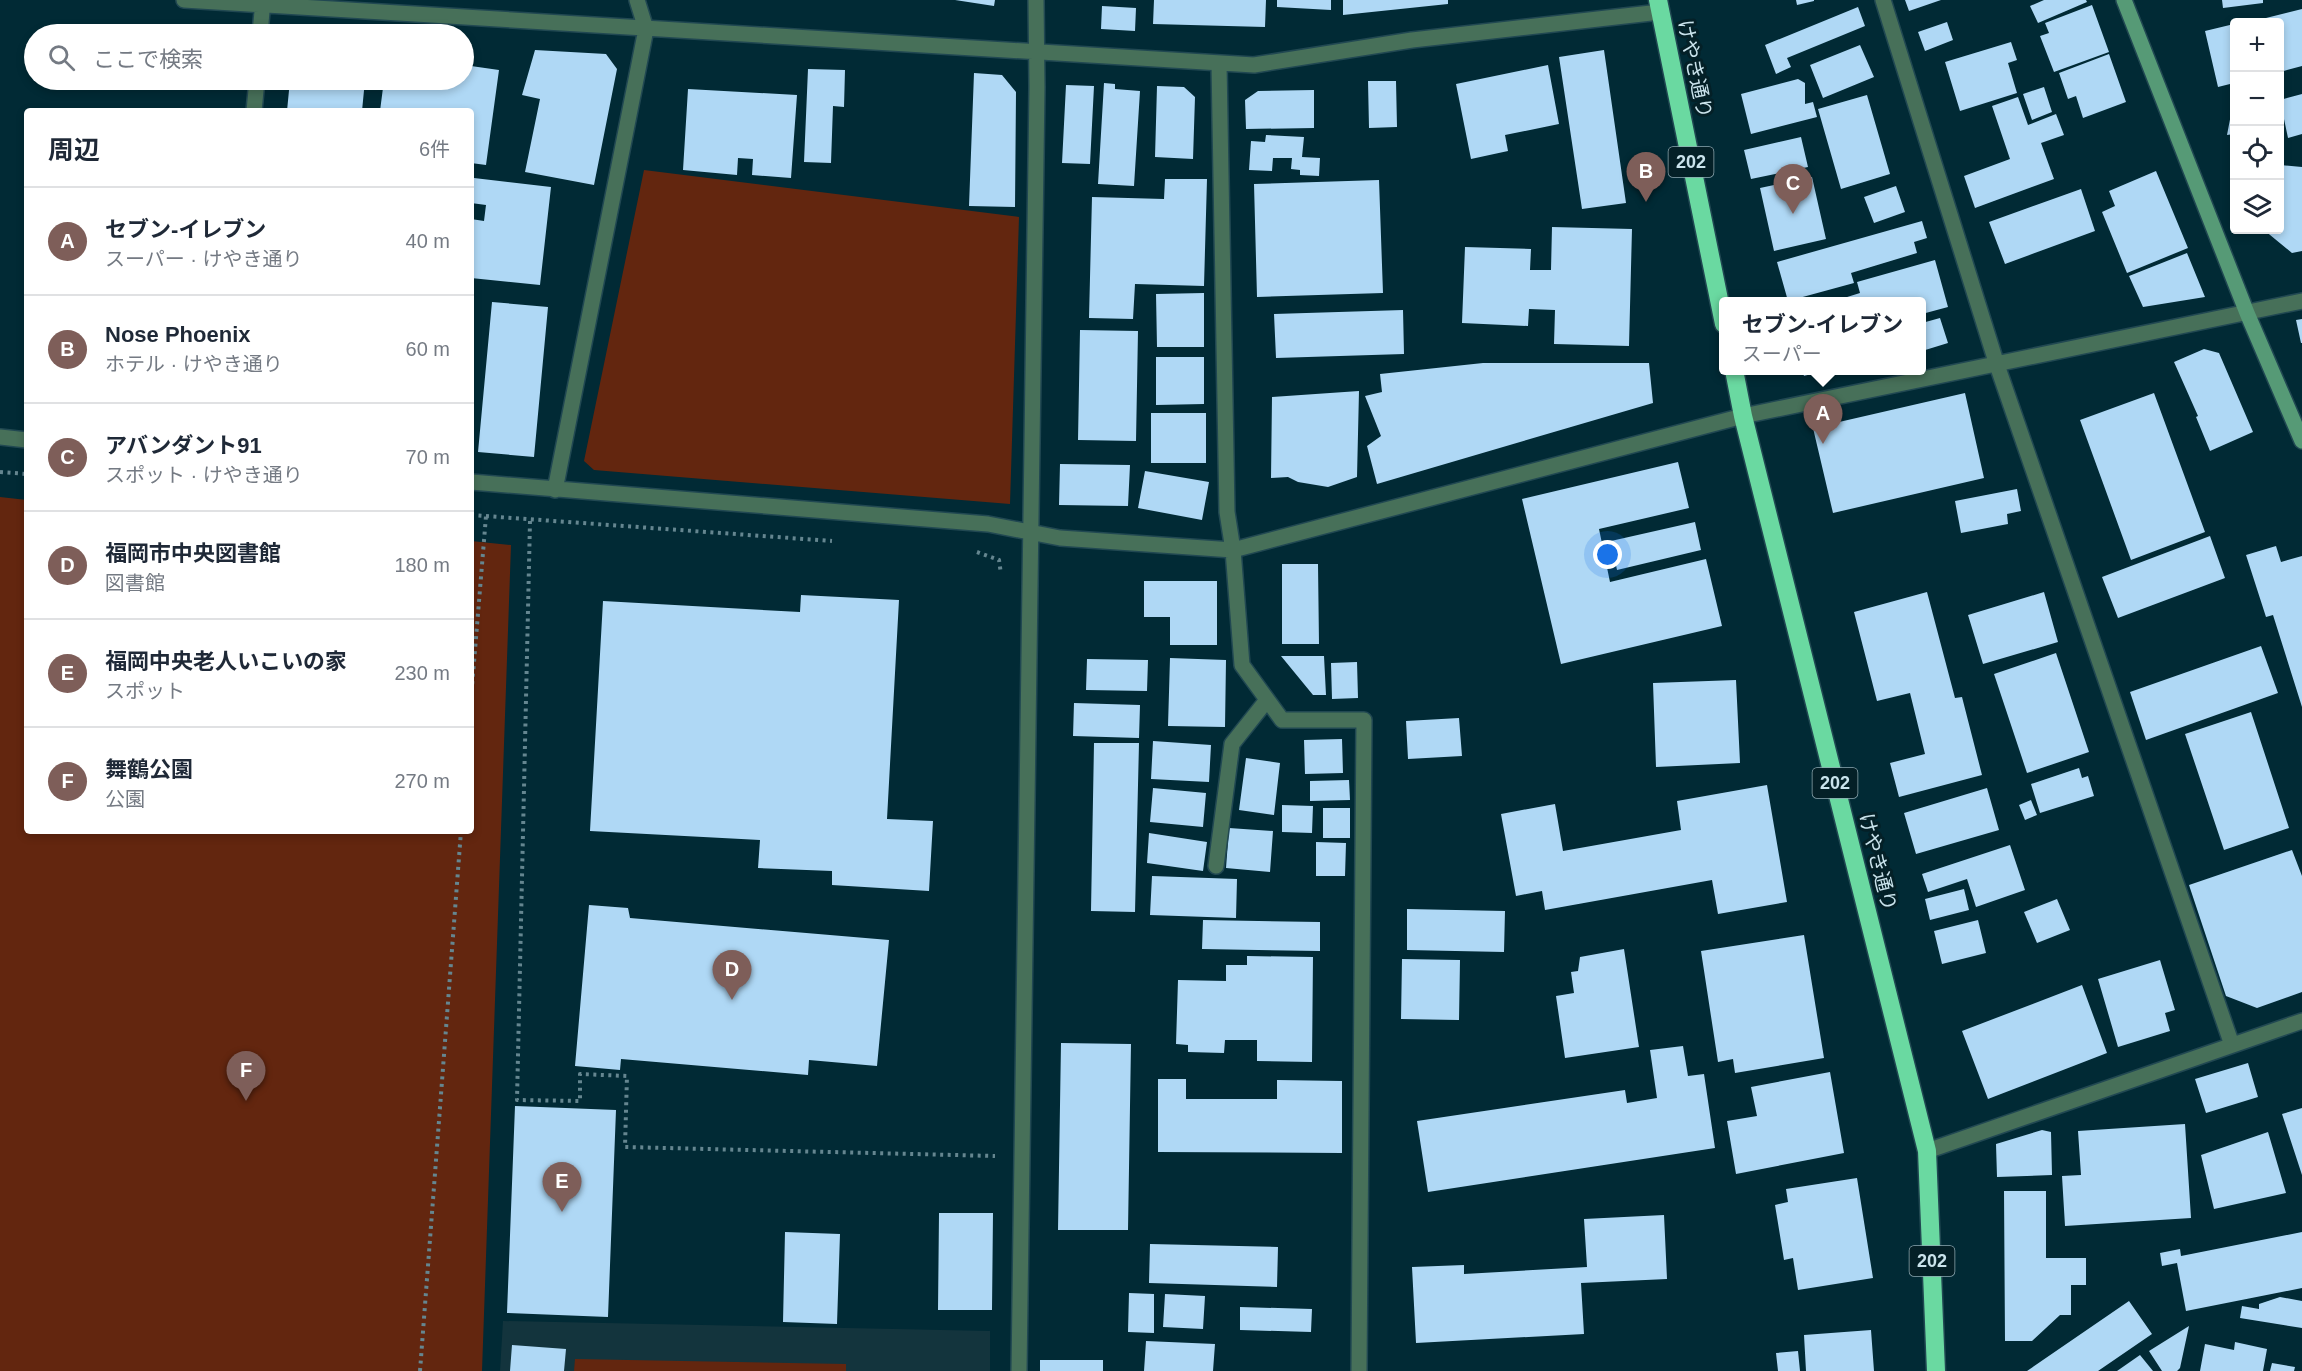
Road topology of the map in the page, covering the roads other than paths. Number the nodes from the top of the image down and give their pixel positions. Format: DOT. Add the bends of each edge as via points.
graph roads {
  1 [pos="184,0"];
  2 [pos="637,0"];
  3 [pos="1036,0"];
  4 [pos="1883,0"];
  5 [pos="2124,0"];
  6 [pos="263,3"];
  7 [pos="1659,6"];
  8 [pos="261,24"];
  9 [pos="646,29"];
  10 [pos="1037,52"];
  11 [pos="1219,64"];
  12 [pos="256,90"];
  13 [pos="254,108"];
  14 [pos="1719,300"];
  15 [pos="2302,301"];
  16 [pos="2247,313"];
  17 [pos="1997,364"];
  18 [pos="1735,375"];
  19 [pos="1743,416"];
  20 [pos="0,437"];
  21 [pos="24,440"];
  22 [pos="2302,441"];
  23 [pos="474,482"];
  24 [pos="555,490"];
  25 [pos="1030,532"];
  26 [pos="1233,550"];
  27 [pos="1267,700"];
  28 [pos="1216,866"];
  29 [pos="2302,1021"];
  30 [pos="2232,1046"];
  31 [pos="1927,1151"];
  32 [pos="1019,1371"];
  33 [pos="1359,1371"];
  34 [pos="1936,1371"];
  1 -- 6 [label="street"];
  2 -- 9 [label="street"];
  3 -- 10 [label="street"];
  4 -- 17 [label="street"];
  5 -- 16 [label="street"];
  6 -- 8 [label="street"];
  6 -- 9 [label="street"];
  7 -- 11 [label="street" via="1254,65"];
  7 -- 14 [label="highway, けやき通り / 202"];
  9 -- 10 [label="street"];
  9 -- 24 [label="street"];
  10 -- 11 [label="street"];
  10 -- 25 [label="street"];
  11 -- 26 [label="street" via="1227,512"];
  12 -- 13 [label="street"];
  15 -- 16 [label="street"];
  16 -- 17 [label="street"];
  16 -- 22 [label="street"];
  17 -- 19 [label="street"];
  17 -- 30 [label="street"];
  18 -- 19 [label="highway, けやき通り / 202"];
  19 -- 26 [label="street"];
  19 -- 31 [label="highway, けやき通り / 202"];
  20 -- 21 [label="street"];
  23 -- 24 [label="street"];
  24 -- 25 [label="street" via="988,524"];
  25 -- 26 [label="street" via="1060,538"];
  25 -- 32 [label="street"];
  26 -- 27 [label="street" via="1242,665"];
  27 -- 28 [label="street" via="1232,744"];
  27 -- 33 [label="street" via="1282,720 1364,720"];
  29 -- 30 [label="street"];
  30 -- 31 [label="street"];
  31 -- 34 [label="highway, けやき通り / 202"];
}
